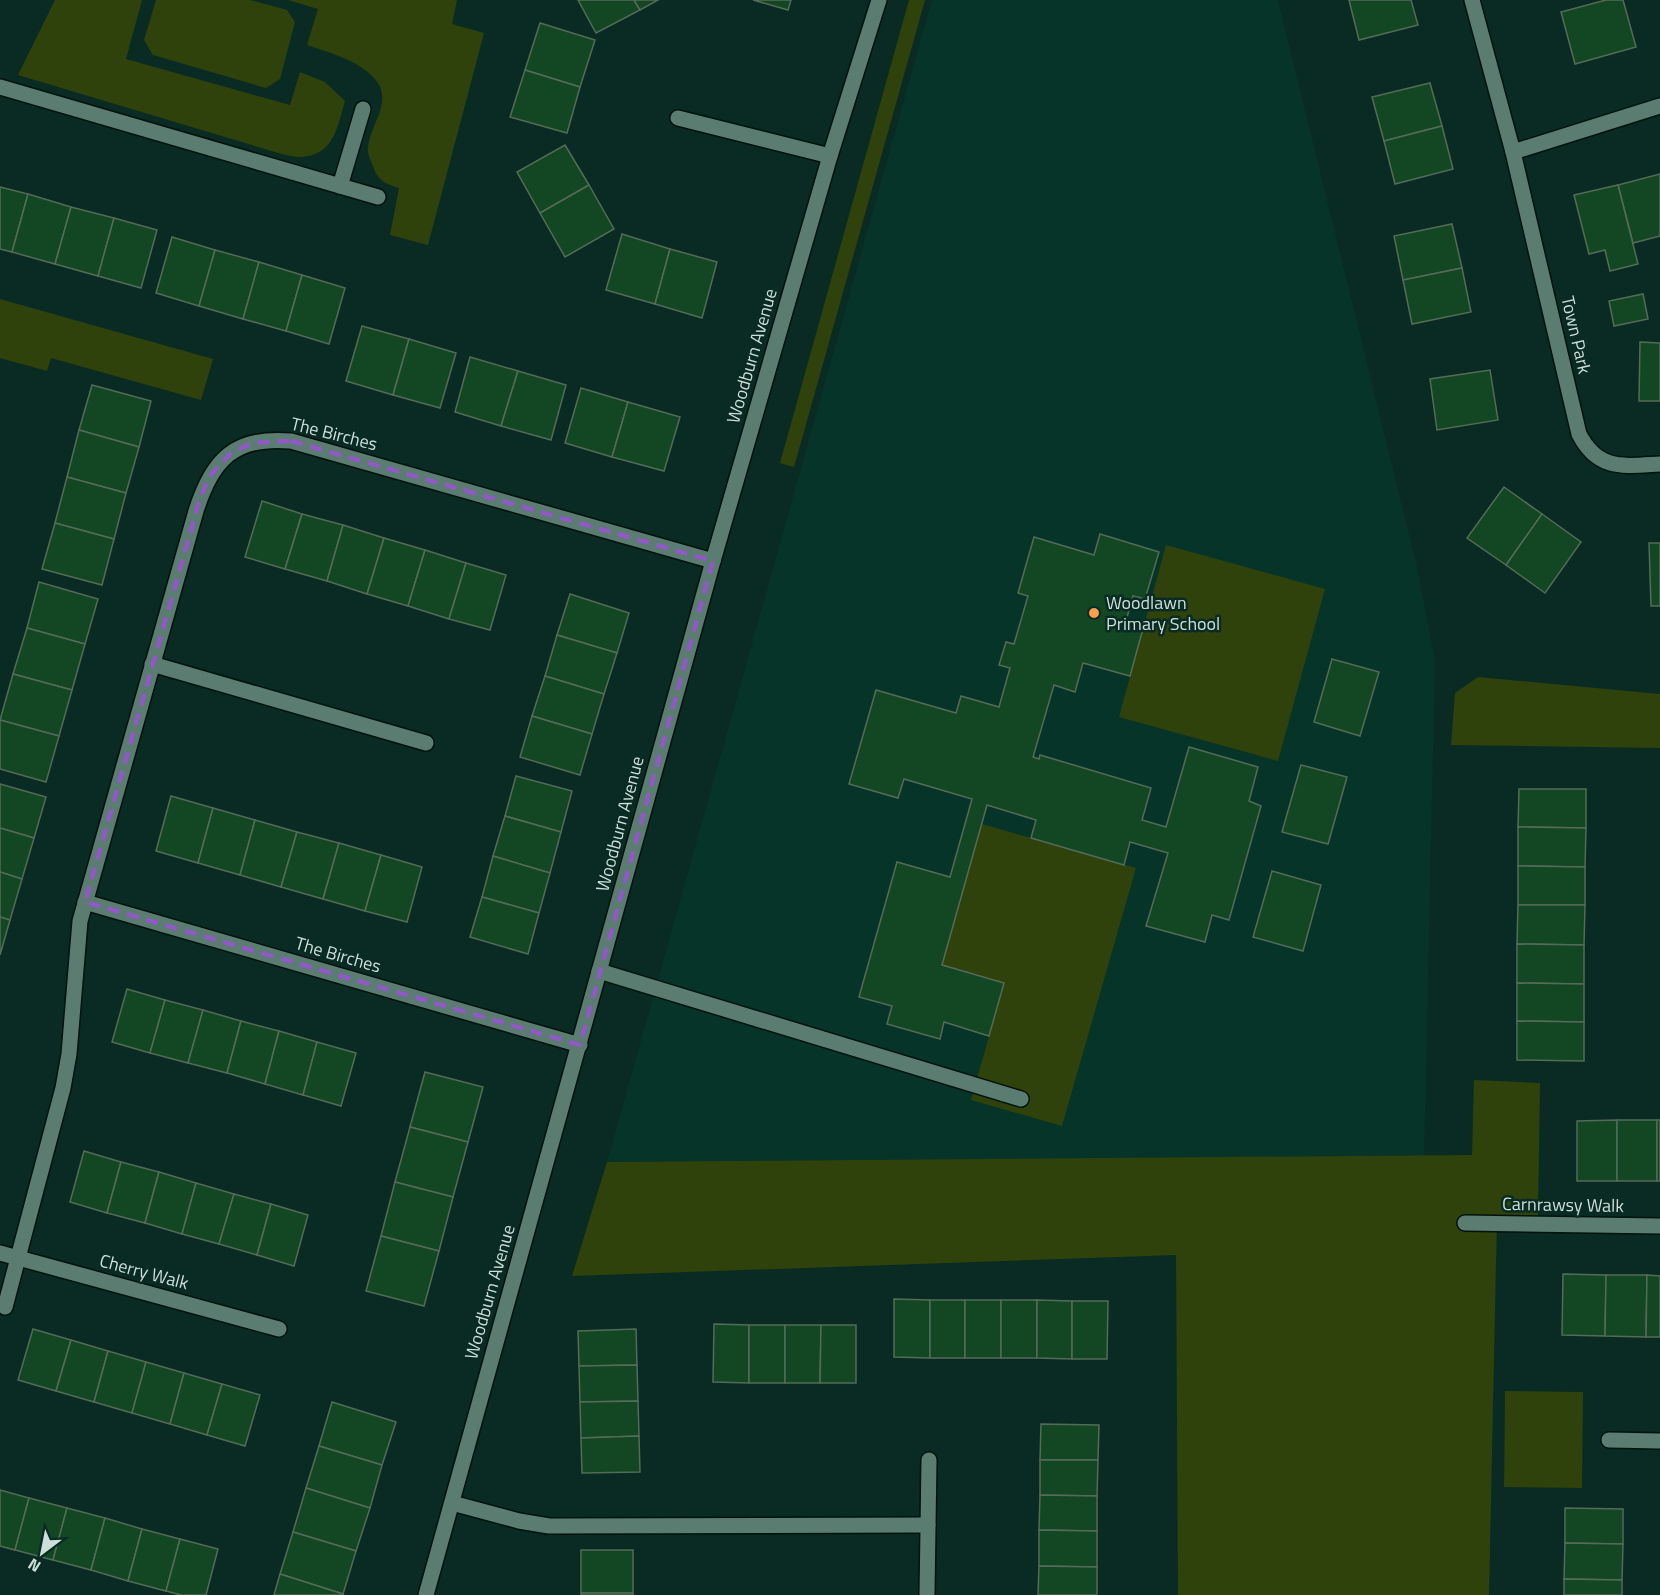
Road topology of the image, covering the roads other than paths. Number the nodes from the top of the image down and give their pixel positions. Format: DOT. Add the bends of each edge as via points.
graph roads {
  1 [pos="879,0"];
  2 [pos="1472,0"];
  3 [pos="0,87"];
  4 [pos="1660,106"];
  5 [pos="363,109"];
  6 [pos="678,118"];
  7 [pos="1513,152"];
  8 [pos="830,156"];
  9 [pos="340,186"];
  10 [pos="378,198"];
  11 [pos="1660,464"];
  12 [pos="713,561"];
  13 [pos="152,664"];
  14 [pos="426,743"];
  15 [pos="85,902"];
  16 [pos="599,971"];
  17 [pos="580,1045"];
  18 [pos="1021,1099"];
  19 [pos="1465,1223"];
  20 [pos="1660,1226"];
  21 [pos="0,1252"];
  22 [pos="17,1258"];
  23 [pos="5,1307"];
  24 [pos="279,1329"];
  25 [pos="1609,1440"];
  26 [pos="1660,1441"];
  27 [pos="929,1460"];
  28 [pos="452,1503"];
  29 [pos="928,1525"];
  30 [pos="426,1595"];
  31 [pos="927,1595"];
  1 -- 8 [label="street, Woodburn Avenue"];
  2 -- 7 [label="street, Town Park"];
  3 -- 9 [label="street"];
  4 -- 7 [label="street"];
  5 -- 9 [label="street"];
  6 -- 8 [label="street"];
  7 -- 11 [label="street, Town Park" via="1579,434 1597,458 1610,464"];
  8 -- 12 [label="street, Woodburn Avenue"];
  9 -- 10 [label="street"];
  12 -- 13 [label="street, The Birches" via="303,444 279,440 252,443 231,453 209,477"];
  12 -- 16 [label="street, Woodburn Avenue"];
  13 -- 14 [label="street"];
  13 -- 15 [label="street, The Birches"];
  15 -- 17 [label="street, The Birches"];
  15 -- 22 [label="street, The Birches" via="77,938 63,1088"];
  16 -- 17 [label="street, Woodburn Avenue"];
  16 -- 18 [label="street"];
  17 -- 28 [label="street, Woodburn Avenue"];
  19 -- 20 [label="street, Carnrawsy Walk"];
  21 -- 22 [label="street, Cherry Walk"];
  22 -- 23 [label="street, The Birches"];
  22 -- 24 [label="street, Cherry Walk"];
  25 -- 26 [label="street"];
  27 -- 29 [label="street"];
  28 -- 29 [label="street" via="549,1526"];
  28 -- 30 [label="street, Woodburn Avenue"];
  29 -- 31 [label="street"];
}
